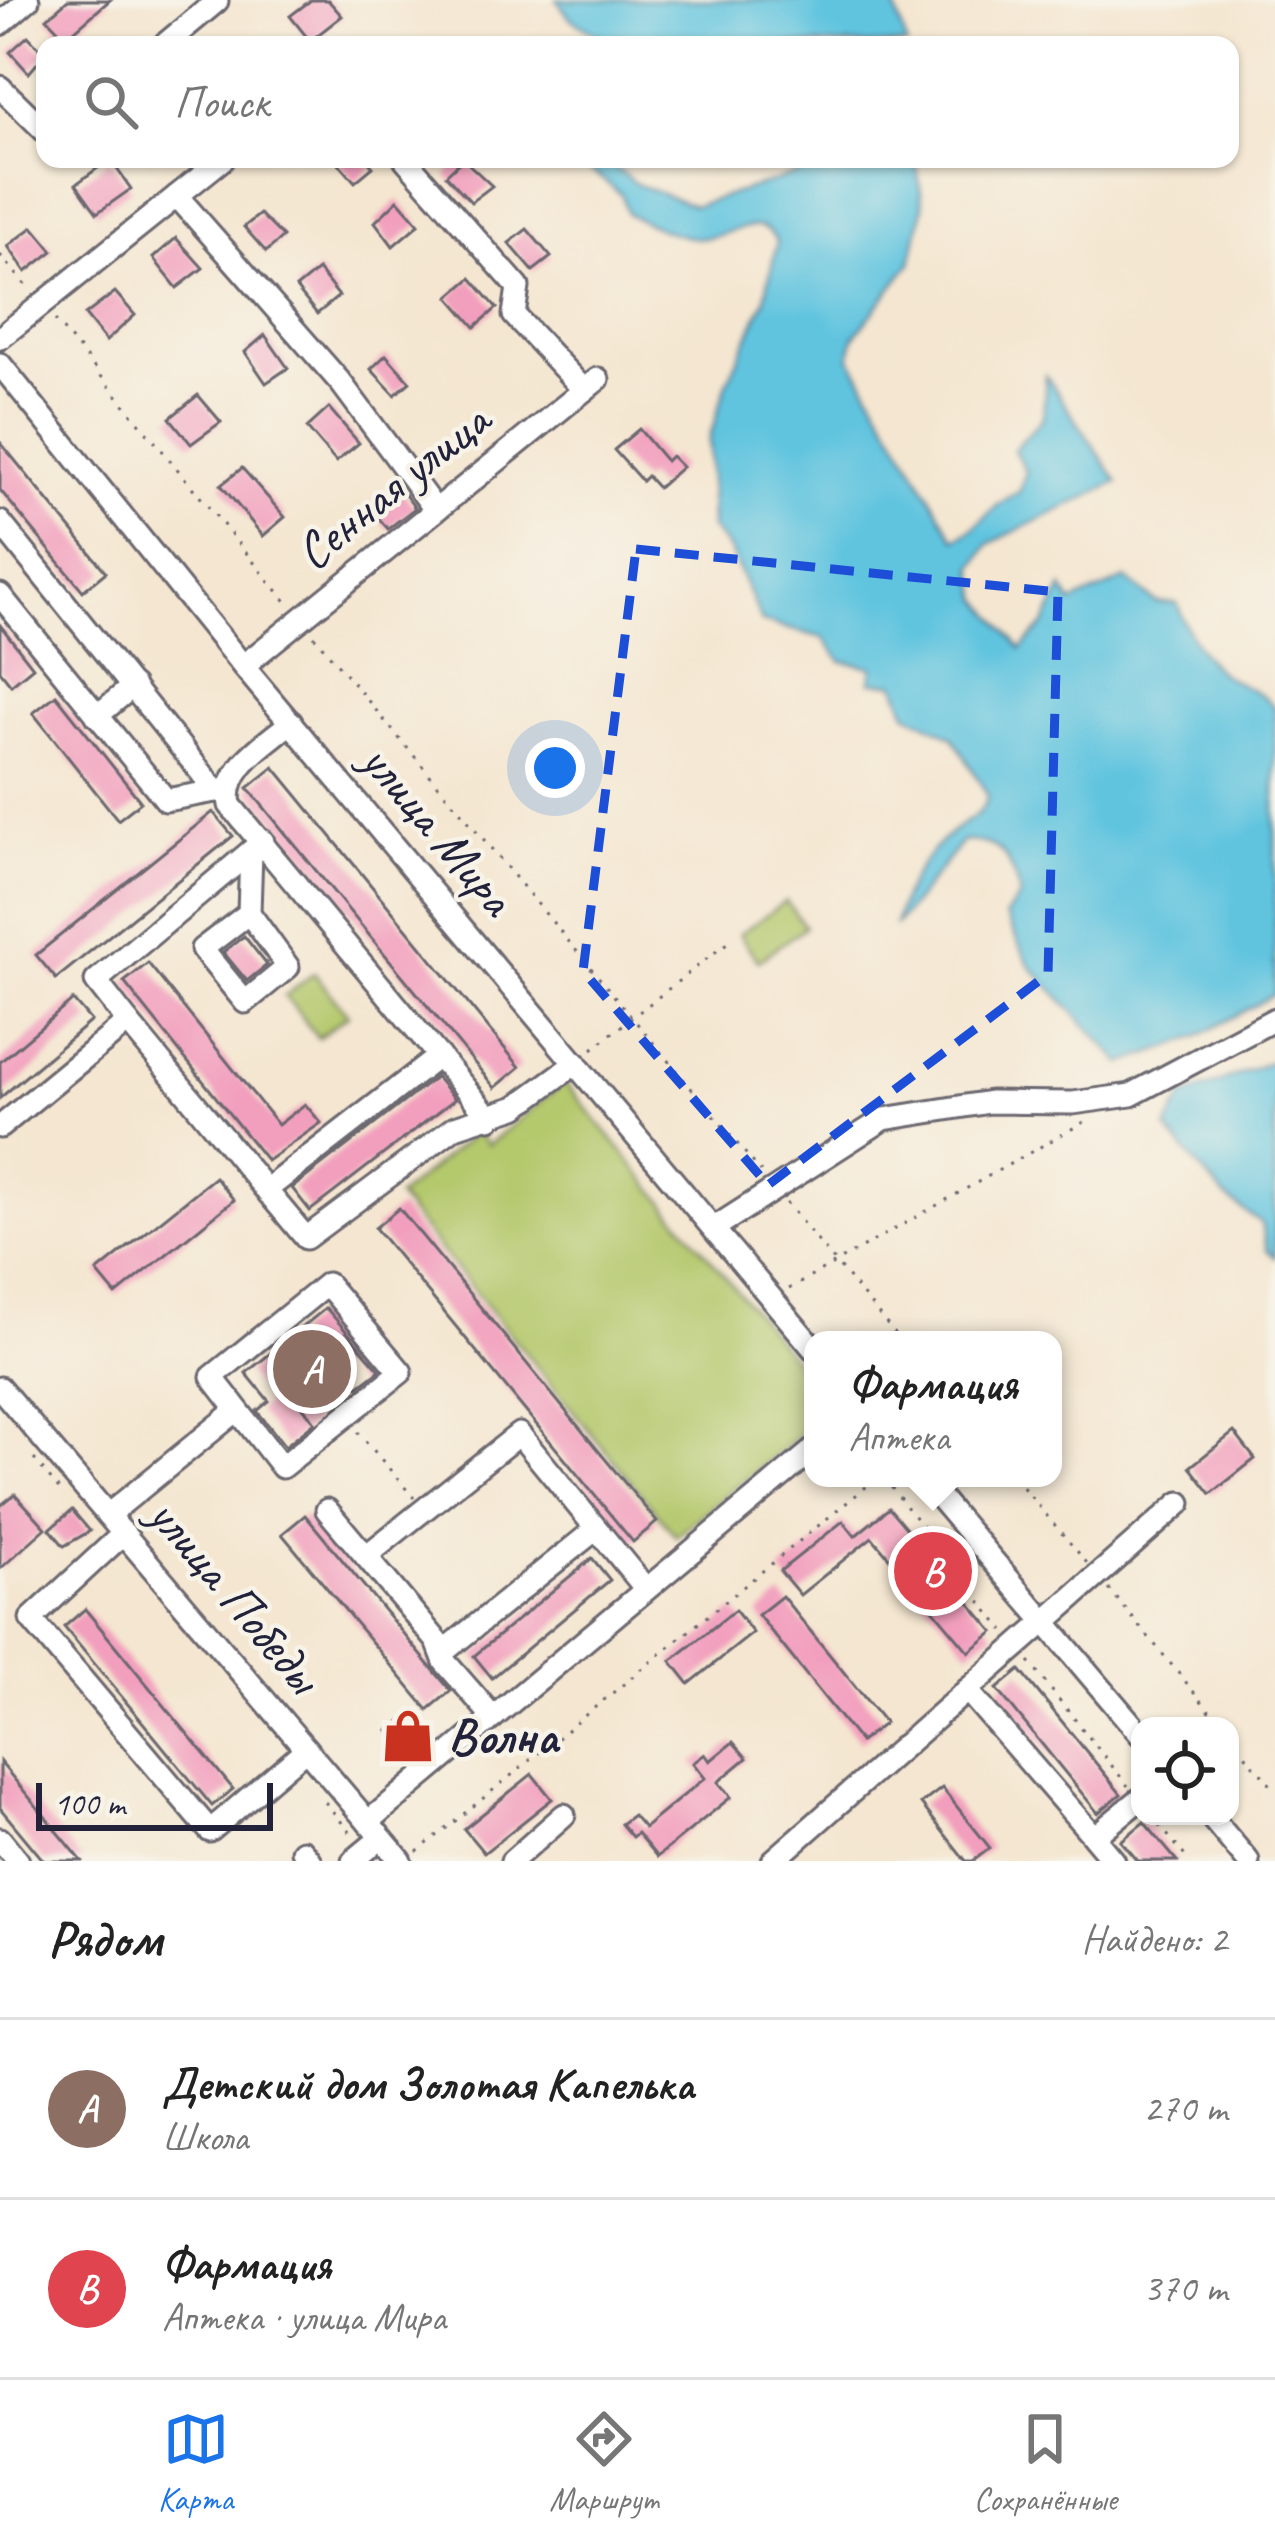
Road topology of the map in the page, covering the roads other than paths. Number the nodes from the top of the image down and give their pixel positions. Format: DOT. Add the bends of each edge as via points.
graph roads {
  1 [pos="24,1"];
  2 [pos="217,1"];
  3 [pos="0,24"];
  4 [pos="175,36"];
  5 [pos="0,87"];
  6 [pos="36,121"];
  7 [pos="212,168"];
  8 [pos="414,168"];
  9 [pos="177,196"];
  10 [pos="0,338"];
  11 [pos="0,364"];
  12 [pos="434,508"];
  13 [pos="0,522"];
  14 [pos="0,596"];
  15 [pos="243,666"];
  16 [pos="133,686"];
  17 [pos="98,716"];
  18 [pos="291,722"];
  19 [pos="222,790"];
  20 [pos="257,846"];
  21 [pos="249,913"];
  22 [pos="1275,1019"];
  23 [pos="128,1022"];
  24 [pos="439,1056"];
  25 [pos="575,1063"];
  26 [pos="490,1118"];
  27 [pos="0,1126"];
  28 [pos="266,1190"];
  29 [pos="714,1228"];
  30 [pos="804,1337"];
  31 [pos="0,1388"];
  32 [pos="236,1411"];
  33 [pos="804,1457"];
  34 [pos="931,1487"];
  35 [pos="1180,1503"];
  36 [pos="327,1510"];
  37 [pos="108,1515"];
  38 [pos="596,1529"];
  39 [pos="124,1533"];
  40 [pos="366,1556"];
  41 [pos="646,1589"];
  42 [pos="1045,1622"];
  43 [pos="442,1653"];
  44 [pos="967,1690"];
  45 [pos="493,1717"];
  46 [pos="1131,1723"];
  47 [pos="306,1749"];
  48 [pos="1131,1806"];
  49 [pos="564,1815"];
  50 [pos="1218,1825"];
  51 [pos="375,1830"];
  52 [pos="1094,1837"];
  53 [pos="0,1839"];
  54 [pos="18,1861"];
  55 [pos="353,1861"];
  56 [pos="404,1861"];
  57 [pos="512,1861"];
  58 [pos="773,1861"];
  59 [pos="1114,1861"];
  60 [pos="1248,1861"];
  1 -- 3 [label="street"];
  2 -- 4 [label="street"];
  5 -- 6 [label="street"];
  7 -- 9 [label="street"];
  8 -- 12 [label="street, Сенная улица" via="518,287 514,315 591,385"];
  9 -- 10 [label="street"];
  9 -- 12 [label="street" via="341,383"];
  11 -- 15 [label="street, улица Мира"];
  12 -- 15 [label="street, Сенная улица"];
  13 -- 16 [label="street"];
  14 -- 17 [label="street"];
  15 -- 18 [label="street, улица Мира"];
  16 -- 17 [label="street"];
  16 -- 19 [label="street"];
  17 -- 19 [label="street" via="166,800"];
  18 -- 19 [label="street"];
  18 -- 25 [label="street, улица Мира"];
  19 -- 20 [label="street"];
  20 -- 21 [label="street"];
  20 -- 23 [label="street" via="96,981"];
  20 -- 24 [label="street"];
  22 -- 29 [label="street" via="1131,1095 990,1102 884,1119"];
  23 -- 27 [label="street"];
  23 -- 28 [label="street"];
  24 -- 26 [label="street"];
  24 -- 28 [label="street"];
  25 -- 26 [label="street"];
  25 -- 29 [label="street, улица Мира"];
  26 -- 28 [label="street" via="455,1126 306,1238"];
  29 -- 30 [label="street, улица Мира"];
  31 -- 37 [label="street, улица Победы"];
  32 -- 32 [label="street" via="212,1377 327,1284 401,1372 281,1467"];
  32 -- 37 [label="street"];
  33 -- 41 [label="street"];
  34 -- 42 [label="street"];
  35 -- 42 [label="street"];
  36 -- 40 [label="street"];
  37 -- 39 [label="street, улица Победы"];
  38 -- 40 [label="street" via="520,1434"];
  38 -- 41 [label="street"];
  38 -- 43 [label="street"];
  39 -- 47 [label="street, улица Победы"];
  39 -- 47 [label="street" via="31,1619 209,1831"];
  40 -- 43 [label="street"];
  41 -- 45 [label="street"];
  42 -- 44 [label="street"];
  42 -- 46 [label="street"];
  43 -- 45 [label="street"];
  44 -- 52 [label="street"];
  44 -- 58 [label="street"];
  45 -- 51 [label="street"];
  47 -- 51 [label="street, улица Победы"];
  48 -- 52 [label="street"];
  49 -- 57 [label="street"];
  50 -- 60 [label="street"];
  51 -- 55 [label="street"];
  51 -- 56 [label="street, улица Победы"];
  52 -- 59 [label="street"];
  53 -- 54 [label="street"];
}
